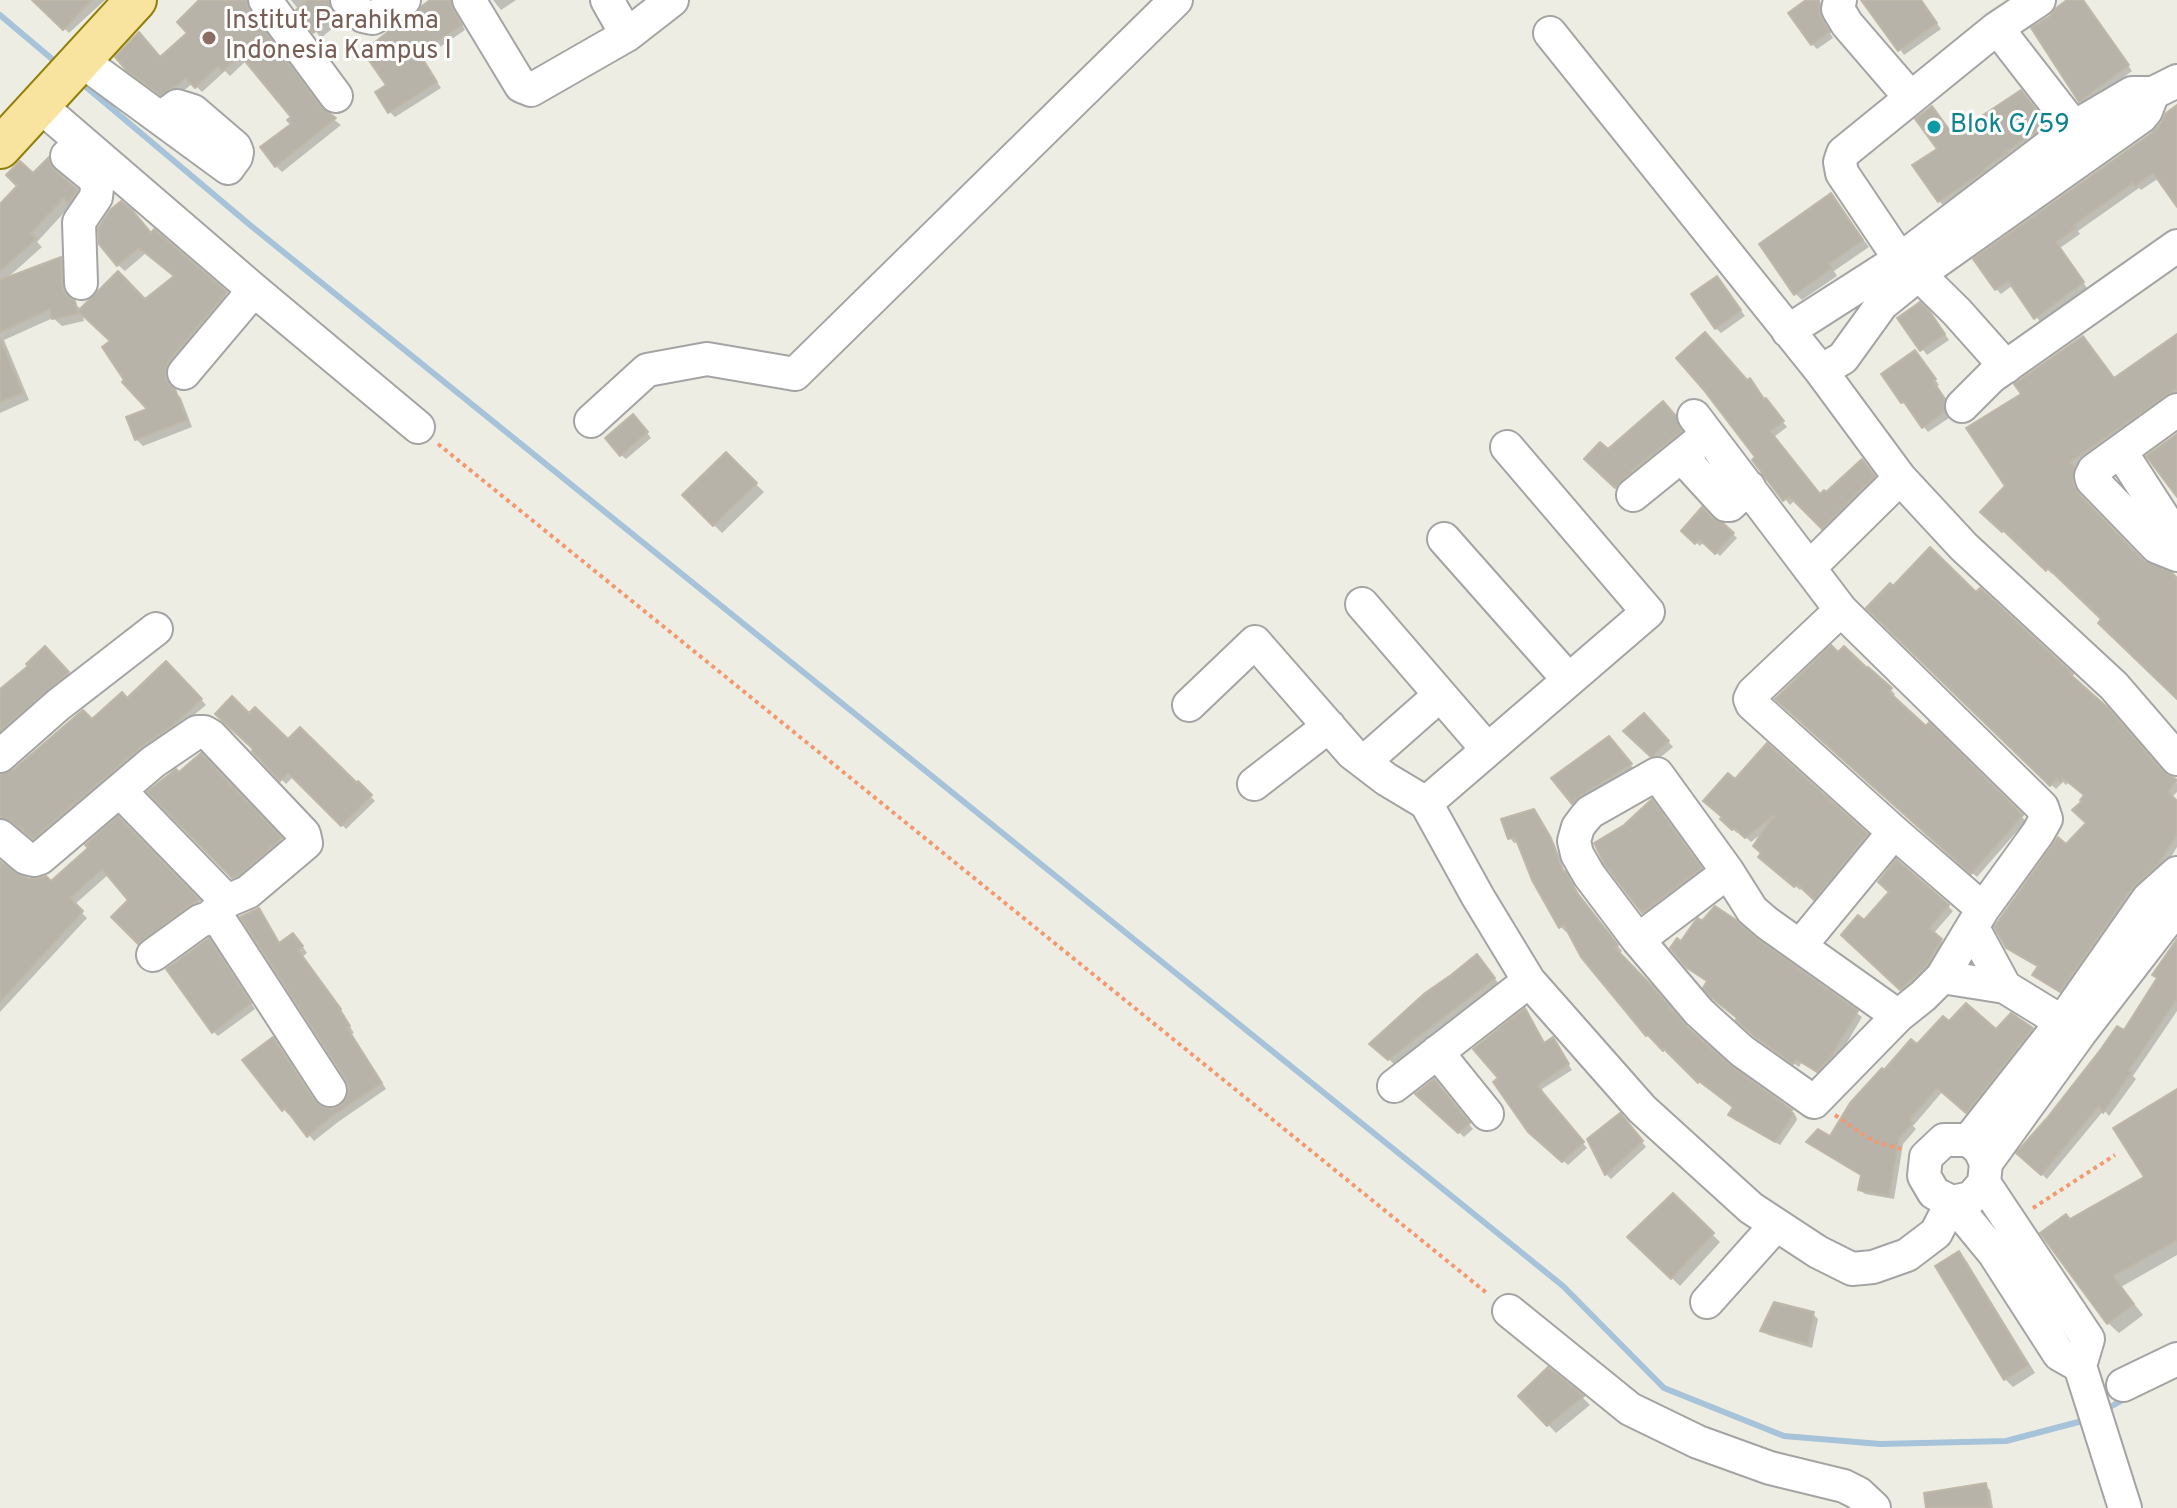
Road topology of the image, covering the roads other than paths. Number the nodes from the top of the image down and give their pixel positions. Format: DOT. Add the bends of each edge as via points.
graph roads {
  1 [pos="136,0"];
  2 [pos="265,0"];
  3 [pos="347,0"];
  4 [pos="404,0"];
  5 [pos="469,0"];
  6 [pos="607,0"];
  7 [pos="672,0"];
  8 [pos="1176,0"];
  9 [pos="1840,0"];
  10 [pos="2039,0"];
  11 [pos="1997,28"];
  12 [pos="1550,33"];
  13 [pos="627,35"];
  14 [pos="79,64"];
  15 [pos="2165,87"];
  16 [pos="336,96"];
  17 [pos="1910,97"];
  18 [pos="28,118"];
  19 [pos="161,118"];
  20 [pos="2074,127"];
  21 [pos="2177,246"];
  22 [pos="1910,266"];
  23 [pos="81,283"];
  24 [pos="254,290"];
  25 [pos="1788,331"];
  26 [pos="2006,367"];
  27 [pos="1821,371"];
  28 [pos="184,373"];
  29 [pos="1962,406"];
  30 [pos="2177,410"];
  31 [pos="591,421"];
  32 [pos="418,427"];
  33 [pos="1507,447"];
  34 [pos="1681,456"];
  35 [pos="1900,478"];
  36 [pos="1749,487"];
  37 [pos="1633,495"];
  38 [pos="2169,538"];
  39 [pos="1444,539"];
  40 [pos="1809,568"];
  41 [pos="1362,604"];
  42 [pos="1841,610"];
  43 [pos="156,629"];
  44 [pos="1568,679"];
  45 [pos="1440,695"];
  46 [pos="1189,705"];
  47 [pos="1329,726"];
  48 [pos="1487,749"];
  49 [pos="0,756"];
  50 [pos="2177,759"];
  51 [pos="1364,762"];
  52 [pos="1254,784"];
  53 [pos="120,791"];
  54 [pos="1426,803"];
  55 [pos="1894,832"];
  56 [pos="0,836"];
  57 [pos="1728,872"];
  58 [pos="2177,873"];
  59 [pos="221,907"];
  60 [pos="2177,910"];
  61 [pos="1978,919"];
  62 [pos="1638,940"];
  63 [pos="1800,946"];
  64 [pos="153,955"];
  65 [pos="1942,977"];
  66 [pos="1529,981"];
  67 [pos="2005,987"];
  68 [pos="1898,1016"];
  69 [pos="2071,1028"];
  70 [pos="1437,1052"];
  71 [pos="1394,1086"];
  72 [pos="330,1090"];
  73 [pos="1487,1114"];
  74 [pos="1980,1162"];
  75 [pos="1952,1202"];
  76 [pos="1776,1225"];
  77 [pos="2008,1237"];
  78 [pos="1707,1302"];
  79 [pos="1509,1311"];
  80 [pos="2177,1359"];
  81 [pos="2123,1385"];
  82 [pos="1874,1508"];
  83 [pos="2125,1508"];
  1 -- 14 [label="main road"];
  2 -- 16 [label="street"];
  3 -- 4 [label="street" via="363,16 373,18"];
  5 -- 13 [label="street" via="528,90"];
  6 -- 13 [label="street"];
  7 -- 13 [label="street"];
  8 -- 31 [label="street" via="795,374 707,359 647,370"];
  9 -- 17 [label="street" via="1838,9 1847,24"];
  10 -- 11 [label="street"];
  11 -- 17 [label="street"];
  11 -- 20 [label="street"];
  12 -- 25 [label="street"];
  14 -- 18 [label="main road"];
  14 -- 19 [label="street"];
  15 -- 20 [label="street" via="2132,93"];
  15 -- 22 [label="street" via="2141,117"];
  17 -- 22 [label="street" via="1843,153 1840,162 1883,235"];
  18 -- 23 [label="street" via="95,179 96,197 79,222"];
  18 -- 24 [label="street"];
  20 -- 22 [label="street"];
  21 -- 26 [label="street"];
  22 -- 25 [label="street"];
  22 -- 26 [label="street"];
  22 -- 27 [label="street" via="1843,358"];
  24 -- 28 [label="street"];
  24 -- 32 [label="street"];
  25 -- 27 [label="street"];
  26 -- 29 [label="street"];
  27 -- 35 [label="street"];
  30 -- 38 [label="street" via="2121,452"];
  33 -- 44 [label="street" via="1648,612"];
  34 -- 36 [label="street" via="1726,505"];
  34 -- 36 [label="street" via="1701,425"];
  34 -- 37 [label="street"];
  35 -- 40 [label="street"];
  35 -- 50 [label="street" via="1964,547 2114,686"];
  36 -- 40 [label="street"];
  39 -- 44 [label="street"];
  40 -- 42 [label="street"];
  41 -- 45 [label="street"];
  42 -- 55 [label="street" via="1750,699"];
  42 -- 61 [label="street" via="2042,807 2046,819 2038,833"];
  43 -- 49 [label="street"];
  44 -- 48 [label="street"];
  45 -- 48 [label="street"];
  45 -- 51 [label="street"];
  46 -- 47 [label="street" via="1255,642"];
  47 -- 51 [label="street"];
  47 -- 52 [label="street"];
  48 -- 54 [label="street"];
  51 -- 54 [label="street"];
  53 -- 56 [label="street" via="40,858 26,858"];
  53 -- 59 [label="street"];
  53 -- 59 [label="street" via="153,762 204,732 304,834 303,847"];
  54 -- 66 [label="street"];
  55 -- 61 [label="street"];
  55 -- 63 [label="street"];
  57 -- 62 [label="street"];
  57 -- 62 [label="street" via="1657,774 1590,812 1578,827 1577,854"];
  57 -- 63 [label="street" via="1752,910"];
  58 -- 69 [label="street" via="2148,899"];
  59 -- 64 [label="street"];
  59 -- 72 [label="street"];
  60 -- 69 [label="street"];
  61 -- 65 [label="street"];
  61 -- 67 [label="street"];
  62 -- 68 [label="street" via="1716,1029 1814,1102"];
  63 -- 68 [label="street"];
  65 -- 67 [label="street"];
  65 -- 68 [label="street"];
  66 -- 70 [label="street"];
  66 -- 76 [label="street" via="1642,1109"];
  67 -- 69 [label="street"];
  69 -- 74 [label="street"];
  70 -- 71 [label="street"];
  70 -- 73 [label="street"];
  74 -- 75 [label="street" via="1971,1198"];
  74 -- 75 [label="street" via="1944,1140 1926,1157 1924,1176 1934,1193"];
  74 -- 77 [label="street"];
  75 -- 76 [label="street" via="1936,1233 1907,1255 1873,1267 1852,1269"];
  75 -- 77 [label="street"];
  76 -- 78 [label="street"];
  77 -- 83 [label="street" via="2028,1276 2088,1339 2083,1376"];
  79 -- 82 [label="street" via="1630,1409 1698,1442 1770,1468 1844,1486"];
  80 -- 81 [label="street"];
}
